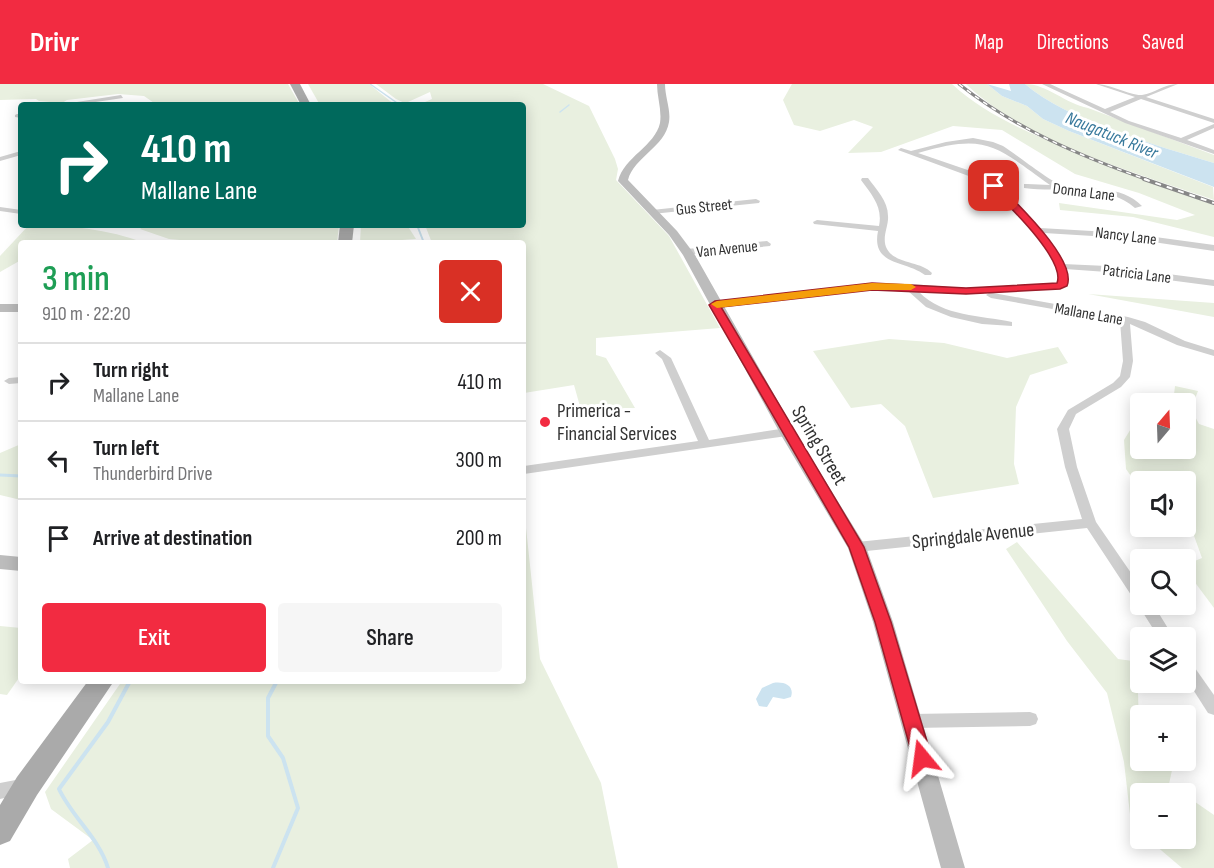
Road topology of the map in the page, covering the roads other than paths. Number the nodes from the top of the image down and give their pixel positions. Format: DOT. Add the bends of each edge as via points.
graph roads {
  1 [pos="295,84"];
  2 [pos="662,84"];
  3 [pos="1045,84"];
  4 [pos="1099,84"];
  5 [pos="1175,84"];
  6 [pos="121,97"];
  7 [pos="1140,97"];
  8 [pos="84,102"];
  9 [pos="304,102"];
  10 [pos="1103,112"];
  11 [pos="1214,121"];
  12 [pos="1214,126"];
  13 [pos="1180,141"];
  14 [pos="901,150"];
  15 [pos="912,153"];
  16 [pos="1214,153"];
  17 [pos="18,154"];
  18 [pos="0,159"];
  19 [pos="865,180"];
  20 [pos="1027,186"];
  21 [pos="1058,187"];
  22 [pos="756,201"];
  23 [pos="1138,206"];
  24 [pos="0,209"];
  25 [pos="18,212"];
  26 [pos="652,212"];
  27 [pos="817,222"];
  28 [pos="883,229"];
  29 [pos="1038,230"];
  30 [pos="767,244"];
  31 [pos="1214,248"];
  32 [pos="687,252"];
  33 [pos="1060,266"];
  34 [pos="1214,283"];
  35 [pos="909,287"];
  36 [pos="937,289"];
  37 [pos="966,291"];
  38 [pos="715,305"];
  39 [pos="0,308"];
  40 [pos="18,308"];
  41 [pos="1125,319"];
  42 [pos="1009,324"];
  43 [pos="1214,351"];
  44 [pos="660,353"];
  45 [pos="18,380"];
  46 [pos="9,381"];
  47 [pos="787,432"];
  48 [pos="705,444"];
  49 [pos="526,470"];
  50 [pos="1090,523"];
  51 [pos="857,547"];
  52 [pos="0,562"];
  53 [pos="18,564"];
  54 [pos="1130,582"];
  55 [pos="1196,681"];
  56 [pos="100,684"];
  57 [pos="1214,708"];
  58 [pos="1030,719"];
  59 [pos="912,721"];
  60 [pos="27,786"];
  61 [pos="0,791"];
  62 [pos="0,831"];
  63 [pos="953,868"];
  1 -- 9 [label="main road"];
  2 -- 26 [label="main road, Spring Street" via="661,131 622,178"];
  3 -- 10 [label="street"];
  4 -- 7 [label="street"];
  5 -- 7 [label="street"];
  6 -- 8 [label="street"];
  7 -- 10 [label="street"];
  7 -- 11 [label="street"];
  10 -- 13 [label="street"];
  12 -- 13 [label="street"];
  13 -- 16 [label="street"];
  14 -- 15 [label="street"];
  15 -- 21 [label="street" via="982,141 1015,157"];
  15 -- 29 [label="street" via="988,180"];
  17 -- 18 [label="street"];
  19 -- 28 [label="street" via="882,205"];
  20 -- 21 [label="street, Donna Lane"];
  21 -- 23 [label="street, Donna Lane" via="1118,194 1133,199"];
  22 -- 26 [label="street, Gus Street"];
  24 -- 25 [label="street"];
  26 -- 32 [label="main road, Spring Street"];
  27 -- 28 [label="street"];
  28 -- 36 [label="street" via="883,251 928,273 936,280"];
  29 -- 31 [label="street, Nancy Lane" via="1087,230"];
  29 -- 33 [label="street"];
  30 -- 32 [label="street, Van Avenue"];
  32 -- 38 [label="main road, Spring Street"];
  33 -- 34 [label="street, Patricia Lane"];
  33 -- 37 [label="street, Mallane Lane" via="1064,284 1056,287"];
  35 -- 36 [label="street, Mallane Lane"];
  35 -- 38 [label="street, Mallane Lane" via="872,286"];
  35 -- 42 [label="street" via="933,309"];
  36 -- 37 [label="street, Mallane Lane"];
  37 -- 41 [label="street, Mallane Lane"];
  38 -- 47 [label="main road, Spring Street"];
  39 -- 40 [label="main road"];
  41 -- 43 [label="street, Mallane Lane" via="1181,344"];
  41 -- 50 [label="street" via="1125,377 1072,412 1063,429"];
  44 -- 48 [label="street" via="666,358"];
  45 -- 46 [label="street"];
  47 -- 48 [label="street"];
  47 -- 51 [label="main road, Spring Street"];
  48 -- 49 [label="street"];
  50 -- 51 [label="street, Springdale Avenue"];
  50 -- 54 [label="street"];
  51 -- 59 [label="main road, Spring Street"];
  52 -- 53 [label="main road"];
  55 -- 57 [label="street"];
  56 -- 60 [label="main road"];
  58 -- 59 [label="street"];
  59 -- 63 [label="main road, Spring Street"];
  60 -- 61 [label="street"];
  60 -- 62 [label="main road"];
}
